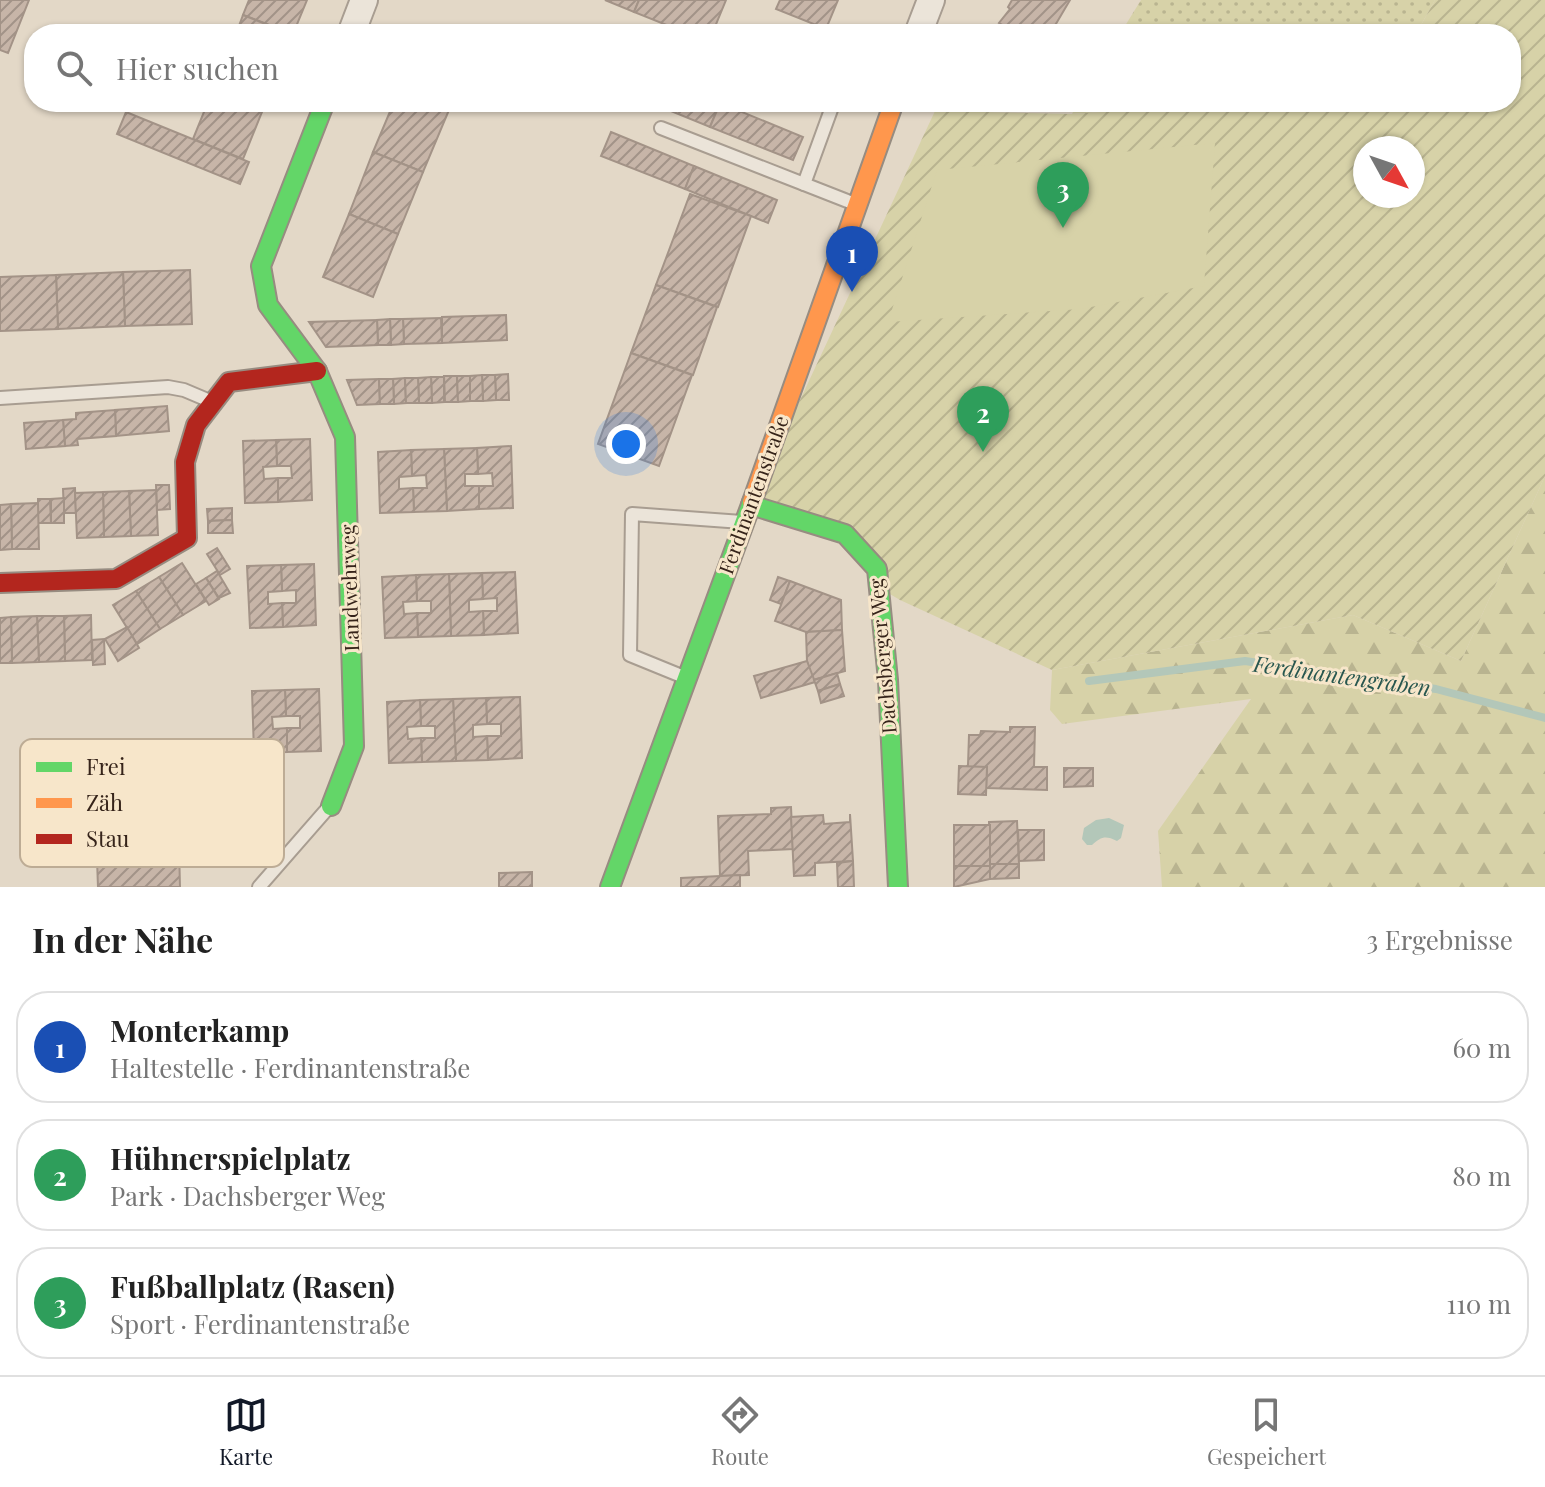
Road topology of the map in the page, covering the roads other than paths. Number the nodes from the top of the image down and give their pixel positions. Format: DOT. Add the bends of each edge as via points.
graph roads {
  1 [pos="364,0"];
  2 [pos="931,0"];
  3 [pos="355,24"];
  4 [pos="922,24"];
  5 [pos="321,112"];
  6 [pos="830,112"];
  7 [pos="891,112"];
  8 [pos="661,128"];
  9 [pos="804,184"];
  10 [pos="858,205"];
  11 [pos="317,371"];
  12 [pos="0,398"];
  13 [pos="213,403"];
  14 [pos="748,513"];
  15 [pos="0,583"];
  16 [pos="687,678"];
  17 [pos="331,806"];
  18 [pos="284,859"];
  19 [pos="277,867"];
  20 [pos="259,887"];
  21 [pos="610,887"];
  22 [pos="898,887"];
  1 -- 3 [label="street"];
  2 -- 4 [label="street"];
  5 -- 11 [label="street, Landwehrweg" via="261,266 268,305"];
  6 -- 9 [label="lane"];
  7 -- 10 [label="street, Ferdinantenstraße"];
  8 -- 9 [label="lane"];
  9 -- 10 [label="lane"];
  10 -- 14 [label="street, Ferdinantenstraße"];
  11 -- 13 [label="street" via="229,382"];
  11 -- 17 [label="street, Landwehrweg" via="345,437 346,453 354,746"];
  12 -- 13 [label="lane" via="168,387"];
  13 -- 15 [label="street" via="196,425 185,462 187,538 116,579"];
  14 -- 16 [label="street, Ferdinantenstraße"];
  14 -- 16 [label="lane" via="632,514 630,655"];
  14 -- 22 [label="street, Dachsberger Weg" via="845,534 877,569"];
  16 -- 21 [label="street, Ferdinantenstraße"];
  17 -- 18 [label="lane"];
  19 -- 20 [label="lane"];
}
